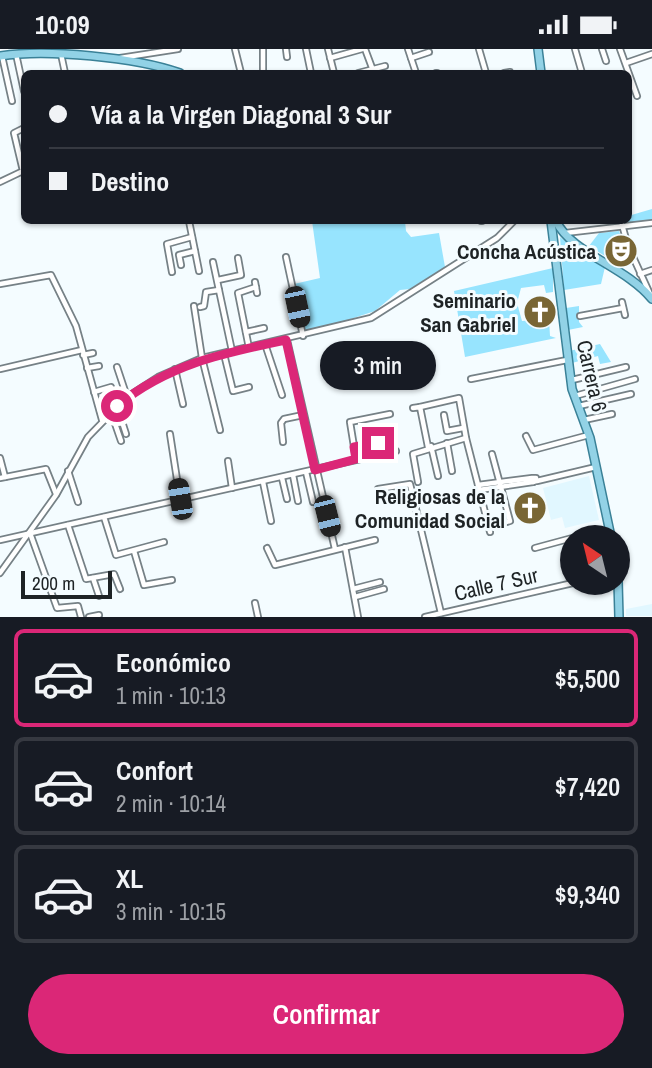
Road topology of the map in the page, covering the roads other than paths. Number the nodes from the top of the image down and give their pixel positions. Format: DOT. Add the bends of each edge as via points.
graph roads {
  1 [pos="178,49"];
  2 [pos="235,49"];
  3 [pos="263,49"];
  4 [pos="286,49"];
  5 [pos="306,49"];
  6 [pos="328,49"];
  7 [pos="363,49"];
  8 [pos="408,49"];
  9 [pos="480,49"];
  10 [pos="538,49"];
  11 [pos="575,49"];
  12 [pos="602,49"];
  13 [pos="620,49"];
  14 [pos="352,50"];
  15 [pos="41,51"];
  16 [pos="159,51"];
  17 [pos="71,52"];
  18 [pos="429,52"];
  19 [pos="7,53"];
  20 [pos="61,54"];
  21 [pos="652,54"];
  22 [pos="116,57"];
  23 [pos="287,57"];
  24 [pos="330,58"];
  25 [pos="411,58"];
  26 [pos="606,61"];
  27 [pos="626,63"];
  28 [pos="385,66"];
  29 [pos="64,70"];
  30 [pos="159,70"];
  31 [pos="240,70"];
  32 [pos="263,70"];
  33 [pos="311,70"];
  34 [pos="333,70"];
  35 [pos="373,70"];
  36 [pos="375,70"];
  37 [pos="415,70"];
  38 [pos="485,70"];
  39 [pos="541,70"];
  40 [pos="581,70"];
  41 [pos="628,70"];
  42 [pos="632,83"];
  43 [pos="21,84"];
  44 [pos="637,96"];
  45 [pos="12,101"];
  46 [pos="21,130"];
  47 [pos="21,163"];
  48 [pos="21,172"];
  49 [pos="0,182"];
  50 [pos="632,223"];
  51 [pos="652,223"];
  52 [pos="190,224"];
  53 [pos="511,224"];
  54 [pos="551,224"];
  55 [pos="558,224"];
  56 [pos="615,224"];
  57 [pos="621,224"];
  58 [pos="563,232"];
  59 [pos="553,235"];
  60 [pos="192,237"];
  61 [pos="195,251"];
  62 [pos="286,257"];
  63 [pos="238,258"];
  64 [pos="213,263"];
  65 [pos="181,265"];
  66 [pos="652,270"];
  67 [pos="199,271"];
  68 [pos="172,272"];
  69 [pos="640,274"];
  70 [pos="630,277"];
  71 [pos="218,280"];
  72 [pos="0,284"];
  73 [pos="256,287"];
  74 [pos="219,290"];
  75 [pos="652,298"];
  76 [pos="625,315"];
  77 [pos="580,316"];
  78 [pos="264,328"];
  79 [pos="246,332"];
  80 [pos="303,336"];
  81 [pos="286,340"];
  82 [pos="265,344"];
  83 [pos="249,348"];
  84 [pos="232,351"];
  85 [pos="83,352"];
  86 [pos="93,353"];
  87 [pos="224,354"];
  88 [pos="202,358"];
  89 [pos="567,360"];
  90 [pos="99,366"];
  91 [pos="626,366"];
  92 [pos="117,367"];
  93 [pos="87,368"];
  94 [pos="0,369"];
  95 [pos="174,369"];
  96 [pos="471,379"];
  97 [pos="635,379"];
  98 [pos="571,380"];
  99 [pos="111,387"];
  100 [pos="249,387"];
  101 [pos="94,392"];
  102 [pos="631,394"];
  103 [pos="282,395"];
  104 [pos="127,397"];
  105 [pos="574,400"];
  106 [pos="183,404"];
  107 [pos="117,406"];
  108 [pos="420,407"];
  109 [pos="413,408"];
  110 [pos="111,412"];
  111 [pos="390,414"];
  112 [pos="612,414"];
  113 [pos="303,415"];
  114 [pos="444,415"];
  115 [pos="583,420"];
  116 [pos="102,421"];
  117 [pos="463,428"];
  118 [pos="220,430"];
  119 [pos="126,434"];
  120 [pos="170,434"];
  121 [pos="589,435"];
  122 [pos="526,436"];
  123 [pos="466,438"];
  124 [pos="121,441"];
  125 [pos="283,442"];
  126 [pos="378,443"];
  127 [pos="447,443"];
  128 [pos="354,447"];
  129 [pos="429,447"];
  130 [pos="396,451"];
  131 [pos="492,454"];
  132 [pos="356,459"];
  133 [pos="228,461"];
  134 [pos="1,462"];
  135 [pos="597,467"];
  136 [pos="67,470"];
  137 [pos="315,470"];
  138 [pos="452,471"];
  139 [pos="306,472"];
  140 [pos="293,475"];
  141 [pos="438,476"];
  142 [pos="3,478"];
  143 [pos="282,478"];
  144 [pos="264,482"];
  145 [pos="418,482"];
  146 [pos="500,485"];
  147 [pos="481,487"];
  148 [pos="232,488"];
  149 [pos="378,489"];
  150 [pos="56,495"];
  151 [pos="180,499"];
  152 [pos="287,499"];
  153 [pos="298,501"];
  154 [pos="78,502"];
  155 [pos="313,502"];
  156 [pos="104,517"];
  157 [pos="271,521"];
  158 [pos="68,525"];
  159 [pos="608,525"];
  160 [pos="29,533"];
  161 [pos="332,539"];
  162 [pos="0,540"];
  163 [pos="375,540"];
  164 [pos="323,541"];
  165 [pos="560,541"];
  166 [pos="164,542"];
  167 [pos="345,547"];
  168 [pos="267,548"];
  169 [pos="535,548"];
  170 [pos="335,549"];
  171 [pos="134,551"];
  172 [pos="0,573"];
  173 [pos="93,578"];
  174 [pos="172,580"];
  175 [pos="380,582"];
  176 [pos="560,585"];
  177 [pos="120,589"];
  178 [pos="353,589"];
  179 [pos="384,589"];
  180 [pos="618,595"];
  181 [pos="99,596"];
  182 [pos="355,597"];
  183 [pos="255,603"];
  184 [pos="441,613"];
  185 [pos="99,615"];
  186 [pos="81,617"];
  187 [pos="89,617"];
  188 [pos="258,617"];
  189 [pos="358,617"];
  190 [pos="425,617"];
  191 [pos="619,617"];
  1 -- 16 [label="street"];
  2 -- 31 [label="street"];
  3 -- 32 [label="street"];
  4 -- 23 [label="street"];
  5 -- 33 [label="street"];
  6 -- 24 [label="street"];
  7 -- 14 [label="street"];
  7 -- 35 [label="street"];
  8 -- 25 [label="street"];
  9 -- 38 [label="street"];
  10 -- 39 [label="main road"];
  11 -- 40 [label="street"];
  12 -- 26 [label="street"];
  13 -- 27 [label="street"];
  14 -- 24 [label="street"];
  15 -- 19 [label="main road"];
  15 -- 20 [label="main road"];
  16 -- 22 [label="street"];
  16 -- 30 [label="street"];
  17 -- 20 [label="main road"];
  17 -- 22 [label="main road"];
  18 -- 25 [label="street"];
  19 -- 43 [label="street"];
  19 -- 45 [label="street"];
  20 -- 29 [label="street"];
  21 -- 27 [label="street"];
  22 -- 30 [label="main road"];
  24 -- 34 [label="street"];
  25 -- 37 [label="street"];
  27 -- 41 [label="street"];
  28 -- 36 [label="street"];
  42 -- 44 [label="street"];
  46 -- 47 [label="street" via="14,134"];
  48 -- 49 [label="street"];
  50 -- 51 [label="street"];
  52 -- 60 [label="street"];
  53 -- 80 [label="street" via="497,238 376,315"];
  54 -- 59 [label="main road, Carrera 6"];
  55 -- 58 [label="main road"];
  56 -- 58 [label="street"];
  57 -- 69 [label="street"];
  58 -- 59 [label="main road" via="556,230"];
  58 -- 70 [label="main road" via="576,245"];
  59 -- 89 [label="main road, Carrera 6"];
  60 -- 61 [label="street"];
  60 -- 68 [label="street" via="167,244"];
  61 -- 65 [label="street" via="179,255"];
  61 -- 67 [label="street"];
  62 -- 80 [label="street"];
  63 -- 71 [label="street" via="241,275"];
  64 -- 71 [label="street"];
  66 -- 69 [label="street"];
  69 -- 70 [label="main road"];
  69 -- 75 [label="street"];
  70 -- 75 [label="main road"];
  71 -- 74 [label="street"];
  72 -- 85 [label="street" via="51,275 76,326"];
  73 -- 79 [label="street" via="238,293"];
  74 -- 84 [label="street"];
  74 -- 88 [label="street" via="206,292 204,306 197,307"];
  76 -- 77 [label="street" via="623,305"];
  78 -- 79 [label="street"];
  79 -- 83 [label="street"];
  80 -- 81 [label="street"];
  81 -- 82 [label="street"];
  81 -- 113 [label="street"];
  82 -- 83 [label="street"];
  82 -- 103 [label="street"];
  83 -- 84 [label="street"];
  84 -- 87 [label="street"];
  85 -- 86 [label="street"];
  85 -- 93 [label="street"];
  85 -- 94 [label="street"];
  87 -- 88 [label="street"];
  87 -- 100 [label="street" via="233,391"];
  88 -- 95 [label="street"];
  88 -- 118 [label="street"];
  89 -- 96 [label="street"];
  89 -- 98 [label="main road, Carrera 6"];
  90 -- 93 [label="street"];
  91 -- 98 [label="street"];
  92 -- 104 [label="street"];
  93 -- 101 [label="street"];
  95 -- 104 [label="street"];
  95 -- 106 [label="street"];
  97 -- 105 [label="street"];
  98 -- 105 [label="main road, Carrera 6"];
  99 -- 101 [label="street"];
  101 -- 116 [label="street"];
  102 -- 105 [label="street"];
  104 -- 107 [label="street"];
  105 -- 115 [label="main road, Carrera 6"];
  107 -- 110 [label="street"];
  107 -- 119 [label="street"];
  108 -- 109 [label="street"];
  108 -- 117 [label="street" via="459,398"];
  108 -- 129 [label="street"];
  110 -- 116 [label="street"];
  110 -- 124 [label="street"];
  111 -- 128 [label="street" via="350,422"];
  112 -- 115 [label="street"];
  113 -- 125 [label="street" via="281,423"];
  113 -- 137 [label="street"];
  114 -- 117 [label="street" via="447,431"];
  115 -- 121 [label="main road, Carrera 6"];
  116 -- 136 [label="street"];
  117 -- 123 [label="street"];
  120 -- 151 [label="street"];
  121 -- 122 [label="street" via="533,450"];
  121 -- 135 [label="main road, Carrera 6"];
  123 -- 127 [label="street"];
  123 -- 147 [label="street"];
  126 -- 128 [label="street"];
  127 -- 129 [label="street"];
  127 -- 138 [label="street"];
  128 -- 132 [label="street"];
  129 -- 141 [label="street"];
  129 -- 145 [label="street" via="413,454"];
  130 -- 132 [label="street"];
  131 -- 146 [label="street"];
  132 -- 137 [label="street"];
  133 -- 148 [label="street"];
  134 -- 142 [label="street"];
  135 -- 146 [label="street"];
  135 -- 159 [label="main road, Carrera 6"];
  136 -- 150 [label="street"];
  136 -- 154 [label="street"];
  137 -- 139 [label="street"];
  137 -- 161 [label="street"];
  139 -- 140 [label="street"];
  139 -- 155 [label="street"];
  140 -- 143 [label="street"];
  140 -- 153 [label="street"];
  142 -- 150 [label="street" via="46,469"];
  143 -- 144 [label="street"];
  143 -- 152 [label="street"];
  144 -- 148 [label="street"];
  144 -- 157 [label="street"];
  146 -- 147 [label="street"];
  146 -- 147 [label="street" via="510,521 489,530"];
  148 -- 151 [label="street"];
  149 -- 184 [label="street" via="410,484"];
  150 -- 160 [label="street"];
  151 -- 156 [label="street"];
  156 -- 158 [label="street"];
  156 -- 171 [label="street" via="116,555"];
  158 -- 160 [label="street"];
  158 -- 173 [label="street" via="85,577"];
  160 -- 162 [label="street"];
  160 -- 172 [label="street"];
  160 -- 186 [label="street" via="57,608 78,607"];
  161 -- 164 [label="street"];
  161 -- 170 [label="street"];
  163 -- 167 [label="street"];
  165 -- 169 [label="street"];
  166 -- 171 [label="street"];
  167 -- 170 [label="street"];
  167 -- 178 [label="street"];
  168 -- 170 [label="street" via="275,565"];
  171 -- 174 [label="street" via="144,585"];
  173 -- 177 [label="street" via="114,574"];
  173 -- 181 [label="street"];
  175 -- 178 [label="street"];
  176 -- 184 [label="street, Calle 7 Sur"];
  178 -- 182 [label="street"];
  179 -- 182 [label="street"];
  180 -- 191 [label="main road"];
  182 -- 189 [label="street"];
  183 -- 188 [label="street"];
  184 -- 190 [label="street, Calle 7 Sur"];
  185 -- 187 [label="street"];
}
